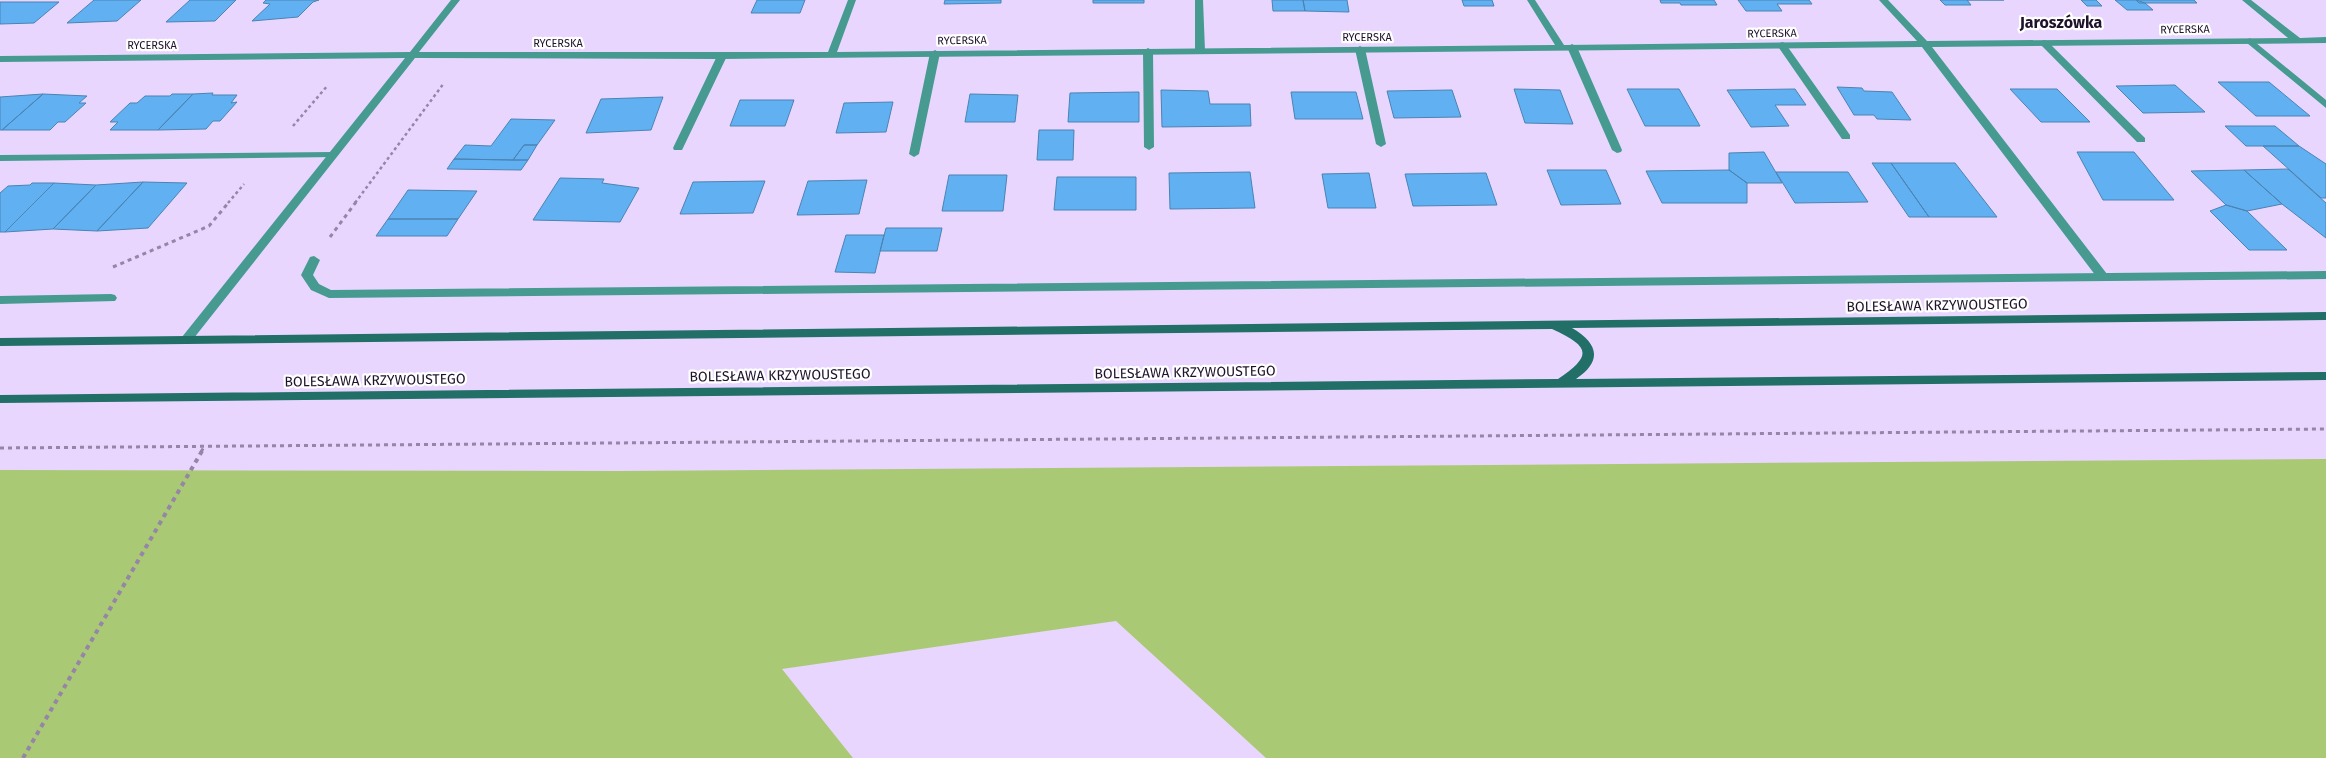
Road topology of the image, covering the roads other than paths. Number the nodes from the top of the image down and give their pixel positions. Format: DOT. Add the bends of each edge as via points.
graph roads {
  1 [pos="456,0"];
  2 [pos="852,0"];
  3 [pos="1198,0"];
  4 [pos="1531,0"];
  5 [pos="1883,0"];
  6 [pos="2246,0"];
  7 [pos="2297,40"];
  8 [pos="2326,40"];
  9 [pos="2250,41"];
  10 [pos="2044,43"];
  11 [pos="1925,44"];
  12 [pos="1782,46"];
  13 [pos="1561,47"];
  14 [pos="1572,47"];
  15 [pos="1360,49"];
  16 [pos="1148,51"];
  17 [pos="1200,51"];
  18 [pos="935,53"];
  19 [pos="832,54"];
  20 [pos="410,55"];
  21 [pos="722,56"];
  22 [pos="0,59"];
  23 [pos="2326,105"];
  24 [pos="1846,136"];
  25 [pos="2141,140"];
  26 [pos="1381,144"];
  27 [pos="1149,147"];
  28 [pos="678,148"];
  29 [pos="1617,150"];
  30 [pos="914,154"];
  31 [pos="333,155"];
  32 [pos="0,158"];
  33 [pos="314,260"];
  34 [pos="2326,275"];
  35 [pos="2103,277"];
  36 [pos="111,298"];
  37 [pos="0,300"];
  38 [pos="2326,316"];
  39 [pos="1549,324"];
  40 [pos="186,340"];
  41 [pos="0,342"];
  42 [pos="2326,376"];
  43 [pos="1561,383"];
  44 [pos="0,399"];
  1 -- 20 [label="street"];
  2 -- 19 [label="street"];
  3 -- 17 [label="street"];
  4 -- 13 [label="street"];
  5 -- 11 [label="street"];
  6 -- 7 [label="street"];
  7 -- 8 [label="street, RYCERSKA"];
  7 -- 9 [label="street, RYCERSKA"];
  9 -- 10 [label="street, RYCERSKA"];
  9 -- 23 [label="street"];
  10 -- 11 [label="street, RYCERSKA"];
  10 -- 25 [label="street"];
  11 -- 12 [label="street, RYCERSKA"];
  11 -- 35 [label="street"];
  12 -- 14 [label="street, RYCERSKA"];
  12 -- 24 [label="street"];
  13 -- 14 [label="street, RYCERSKA"];
  13 -- 15 [label="street, RYCERSKA"];
  14 -- 29 [label="street"];
  15 -- 17 [label="street, RYCERSKA"];
  15 -- 26 [label="street"];
  16 -- 17 [label="street, RYCERSKA"];
  16 -- 18 [label="street, RYCERSKA"];
  16 -- 27 [label="street"];
  18 -- 19 [label="street, RYCERSKA"];
  18 -- 30 [label="street"];
  19 -- 21 [label="street, RYCERSKA"];
  20 -- 21 [label="street, RYCERSKA"];
  20 -- 22 [label="street, RYCERSKA"];
  20 -- 31 [label="street"];
  21 -- 28 [label="street"];
  31 -- 32 [label="street"];
  31 -- 40 [label="street"];
  33 -- 35 [label="street" via="307,275 315,287 330,294"];
  34 -- 35 [label="street"];
  36 -- 37 [label="street"];
  38 -- 39 [label="main road, BOLESŁAWA KRZYWOUSTEGO"];
  39 -- 40 [label="main road, BOLESŁAWA KRZYWOUSTEGO"];
  39 -- 43 [label="main road, BOLESŁAWA KRZYWOUSTEGO" via="1585,342 1588,354 1584,366"];
  40 -- 41 [label="main road, BOLESŁAWA KRZYWOUSTEGO"];
  42 -- 43 [label="main road, BOLESŁAWA KRZYWOUSTEGO"];
  43 -- 44 [label="main road, BOLESŁAWA KRZYWOUSTEGO"];
}
